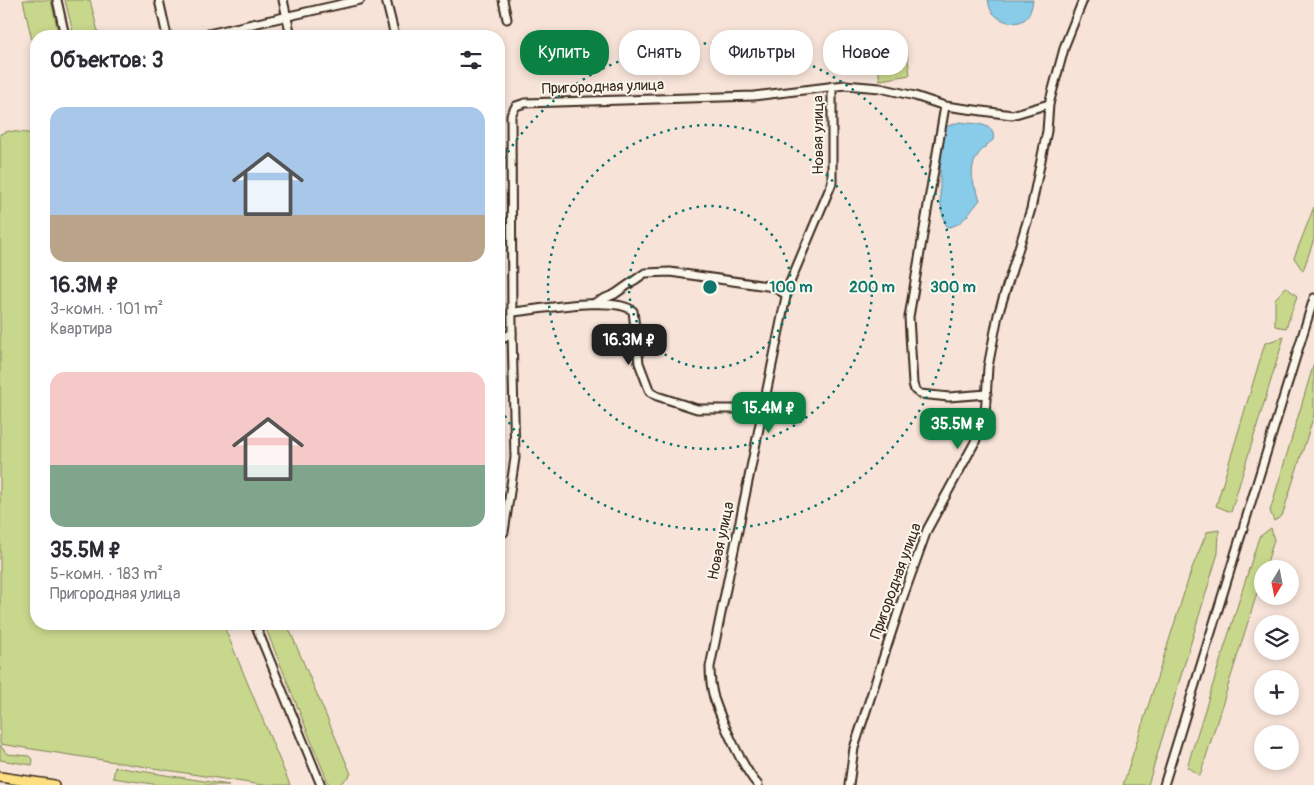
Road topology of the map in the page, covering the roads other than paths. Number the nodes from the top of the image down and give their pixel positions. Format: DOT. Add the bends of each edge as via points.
graph roads {
  1 [pos="57,0"];
  2 [pos="159,0"];
  3 [pos="284,0"];
  4 [pos="360,0"];
  5 [pos="386,0"];
  6 [pos="503,0"];
  7 [pos="1083,0"];
  8 [pos="287,17"];
  9 [pos="507,19"];
  10 [pos="64,30"];
  11 [pos="166,30"];
  12 [pos="226,30"];
  13 [pos="290,30"];
  14 [pos="394,30"];
  15 [pos="832,86"];
  16 [pos="1050,104"];
  17 [pos="945,106"];
  18 [pos="786,294"];
  19 [pos="1314,298"];
  20 [pos="594,304"];
  21 [pos="512,312"];
  22 [pos="512,333"];
  23 [pos="505,337"];
  24 [pos="987,394"];
  25 [pos="763,409"];
  26 [pos="505,525"];
  27 [pos="257,630"];
  28 [pos="0,777"];
  29 [pos="54,785"];
  30 [pos="321,785"];
  31 [pos="758,785"];
  32 [pos="849,785"];
  33 [pos="1164,785"];
  1 -- 10 [label="street"];
  2 -- 11 [label="street"];
  3 -- 8 [label="street"];
  4 -- 8 [label="street"];
  5 -- 14 [label="street"];
  6 -- 9 [label="street"];
  7 -- 16 [label="street, Пригородная улица" via="1064,45"];
  8 -- 12 [label="street"];
  8 -- 13 [label="street"];
  15 -- 17 [label="street, Пригородная улица" via="880,88"];
  15 -- 18 [label="street, Новая улица" via="832,183"];
  15 -- 21 [label="street, Пригородная улица" via="754,96 525,103 516,106 511,115"];
  16 -- 17 [label="street, Пригородная улица" via="1012,115"];
  16 -- 24 [label="street, Пригородная улица" via="1031,208 998,315 988,367"];
  17 -- 24 [label="street" via="909,317 913,384 920,394 950,397"];
  18 -- 20 [label="street" via="774,287 662,272 645,273"];
  18 -- 25 [label="street, Новая улица"];
  19 -- 33 [label="street"];
  20 -- 21 [label="street"];
  20 -- 25 [label="street" via="628,307 633,311 639,363 650,392 697,408"];
  21 -- 22 [label="street, Пригородная улица"];
  22 -- 23 [label="street"];
  22 -- 26 [label="street, Пригородная улица" via="515,458"];
  24 -- 32 [label="street, Пригородная улица" via="985,416 975,442 928,530 903,597 854,748"];
  25 -- 31 [label="street, Новая улица" via="710,667 714,699 738,752"];
  27 -- 30 [label="street"];
  28 -- 29 [label="main road"];
}
